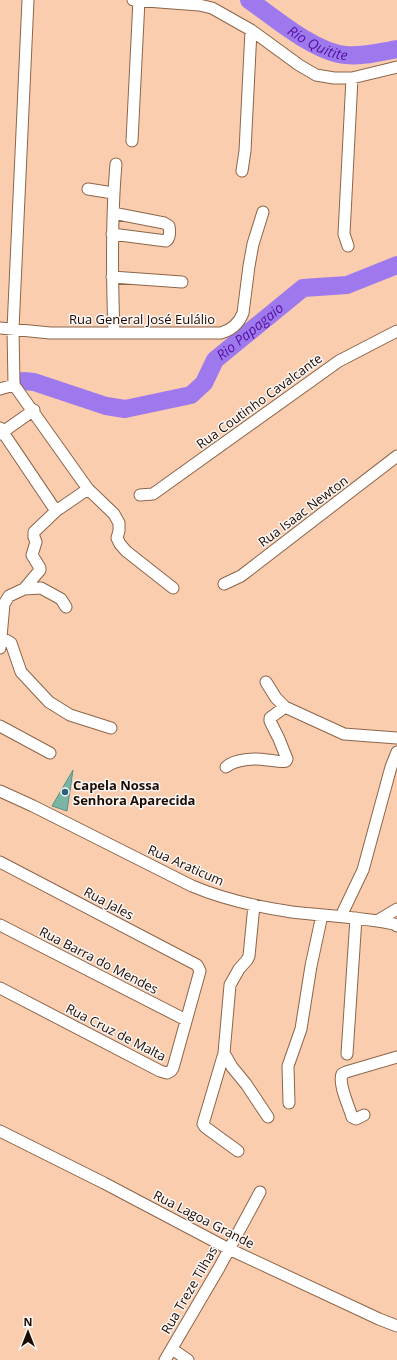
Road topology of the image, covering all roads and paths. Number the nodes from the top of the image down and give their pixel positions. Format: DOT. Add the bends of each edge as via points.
graph roads {
  1 [pos="28,0"];
  2 [pos="133,0"];
  3 [pos="139,0"];
  4 [pos="251,30"];
  5 [pos="397,67"];
  6 [pos="352,78"];
  7 [pos="132,141"];
  8 [pos="116,164"];
  9 [pos="242,171"];
  10 [pos="88,189"];
  11 [pos="113,192"];
  12 [pos="263,212"];
  13 [pos="113,213"];
  14 [pos="112,234"];
  15 [pos="348,246"];
  16 [pos="112,277"];
  17 [pos="182,282"];
  18 [pos="0,328"];
  19 [pos="13,329"];
  20 [pos="397,331"];
  21 [pos="114,333"];
  22 [pos="14,385"];
  23 [pos="0,389"];
  24 [pos="34,410"];
  25 [pos="1,431"];
  26 [pos="397,456"];
  27 [pos="88,489"];
  28 [pos="140,496"];
  29 [pos="56,511"];
  30 [pos="224,584"];
  31 [pos="173,588"];
  32 [pos="24,589"];
  33 [pos="66,607"];
  34 [pos="1,642"];
  35 [pos="266,682"];
  36 [pos="286,707"];
  37 [pos="0,726"];
  38 [pos="111,728"];
  39 [pos="397,738"];
  40 [pos="397,752"];
  41 [pos="50,753"];
  42 [pos="226,767"];
  43 [pos="394,767"];
  44 [pos="0,791"];
  45 [pos="0,862"];
  46 [pos="254,905"];
  47 [pos="397,909"];
  48 [pos="322,915"];
  49 [pos="341,916"];
  50 [pos="356,918"];
  51 [pos="377,921"];
  52 [pos="0,925"];
  53 [pos="397,926"];
  54 [pos="199,973"];
  55 [pos="0,988"];
  56 [pos="186,1020"];
  57 [pos="224,1053"];
  58 [pos="346,1054"];
  59 [pos="397,1057"];
  60 [pos="289,1103"];
  61 [pos="364,1115"];
  62 [pos="268,1117"];
  63 [pos="0,1131"];
  64 [pos="238,1151"];
  65 [pos="260,1192"];
  66 [pos="229,1249"];
  67 [pos="397,1326"];
  68 [pos="172,1350"];
  69 [pos="165,1360"];
  70 [pos="188,1360"];
  1 -- 19 [label="street"];
  2 -- 3 [label="street"];
  3 -- 4 [label="street" via="206,6"];
  3 -- 7 [label="street"];
  4 -- 6 [label="street" via="316,75"];
  4 -- 9 [label="street"];
  5 -- 6 [label="street"];
  6 -- 15 [label="street" via="344,234"];
  8 -- 11 [label="street"];
  10 -- 11 [label="street"];
  11 -- 13 [label="street"];
  12 -- 21 [label="street, Rua General José Eulálio" via="248,266 243,313 232,328 221,333"];
  13 -- 14 [label="street"];
  13 -- 14 [label="street" via="164,224 168,226 169,235 166,241"];
  14 -- 16 [label="street"];
  16 -- 17 [label="street"];
  16 -- 21 [label="street"];
  18 -- 19 [label="street, Rua General José Eulálio"];
  19 -- 21 [label="street, Rua General José Eulálio"];
  19 -- 22 [label="street"];
  20 -- 28 [label="street, Rua Coutinho Cavalcante" via="339,361 153,494"];
  22 -- 23 [label="street"];
  22 -- 24 [label="street"];
  24 -- 25 [label="street"];
  24 -- 27 [label="street"];
  25 -- 29 [label="street"];
  26 -- 30 [label="street, Rua Isaac Newton" via="241,576"];
  27 -- 29 [label="street"];
  27 -- 31 [label="street" via="111,510 119,522 118,538 126,552"];
  29 -- 32 [label="street" via="34,532 36,544 32,555 40,570"];
  32 -- 33 [label="street" via="44,589 61,600"];
  32 -- 34 [label="street" via="9,596 4,604"];
  34 -- 38 [label="street" via="11,643 21,672 49,702 70,716"];
  35 -- 36 [label="street" via="276,698"];
  36 -- 39 [label="street" via="344,734"];
  36 -- 42 [label="street" via="270,718 286,762 257,759 233,763"];
  37 -- 41 [label="street"];
  40 -- 43 [label="street"];
  43 -- 49 [label="street" via="363,870"];
  44 -- 46 [label="street, Rua Araticum" via="192,886"];
  45 -- 54 [label="street, Rua Jales" via="196,965"];
  46 -- 48 [label="street, Rua Araticum"];
  46 -- 57 [label="street" via="249,956 230,985"];
  47 -- 51 [label="street"];
  48 -- 49 [label="street, Rua Araticum"];
  48 -- 60 [label="street" via="310,966 300,1029 288,1066"];
  49 -- 50 [label="street, Rua Araticum"];
  50 -- 51 [label="street, Rua Araticum"];
  50 -- 58 [label="street"];
  51 -- 53 [label="street, Rua Araticum"];
  52 -- 56 [label="street, Rua Barra do Mendes"];
  54 -- 56 [label="street, Rua Cruz de Malta"];
  55 -- 56 [label="street, Rua Cruz de Malta" via="164,1073 173,1068"];
  57 -- 62 [label="street"];
  57 -- 64 [label="street" via="203,1124"];
  59 -- 61 [label="street" via="342,1074 343,1088 352,1117 356,1119"];
  63 -- 66 [label="street, Rua Lagoa Grande"];
  65 -- 66 [label="street, Rua Treze Tilhas"];
  66 -- 67 [label="street, Rua Lagoa Grande"];
  66 -- 68 [label="street, Rua Treze Tilhas"];
  68 -- 69 [label="street, Rua Treze Tilhas"];
  68 -- 70 [label="street"];
}
